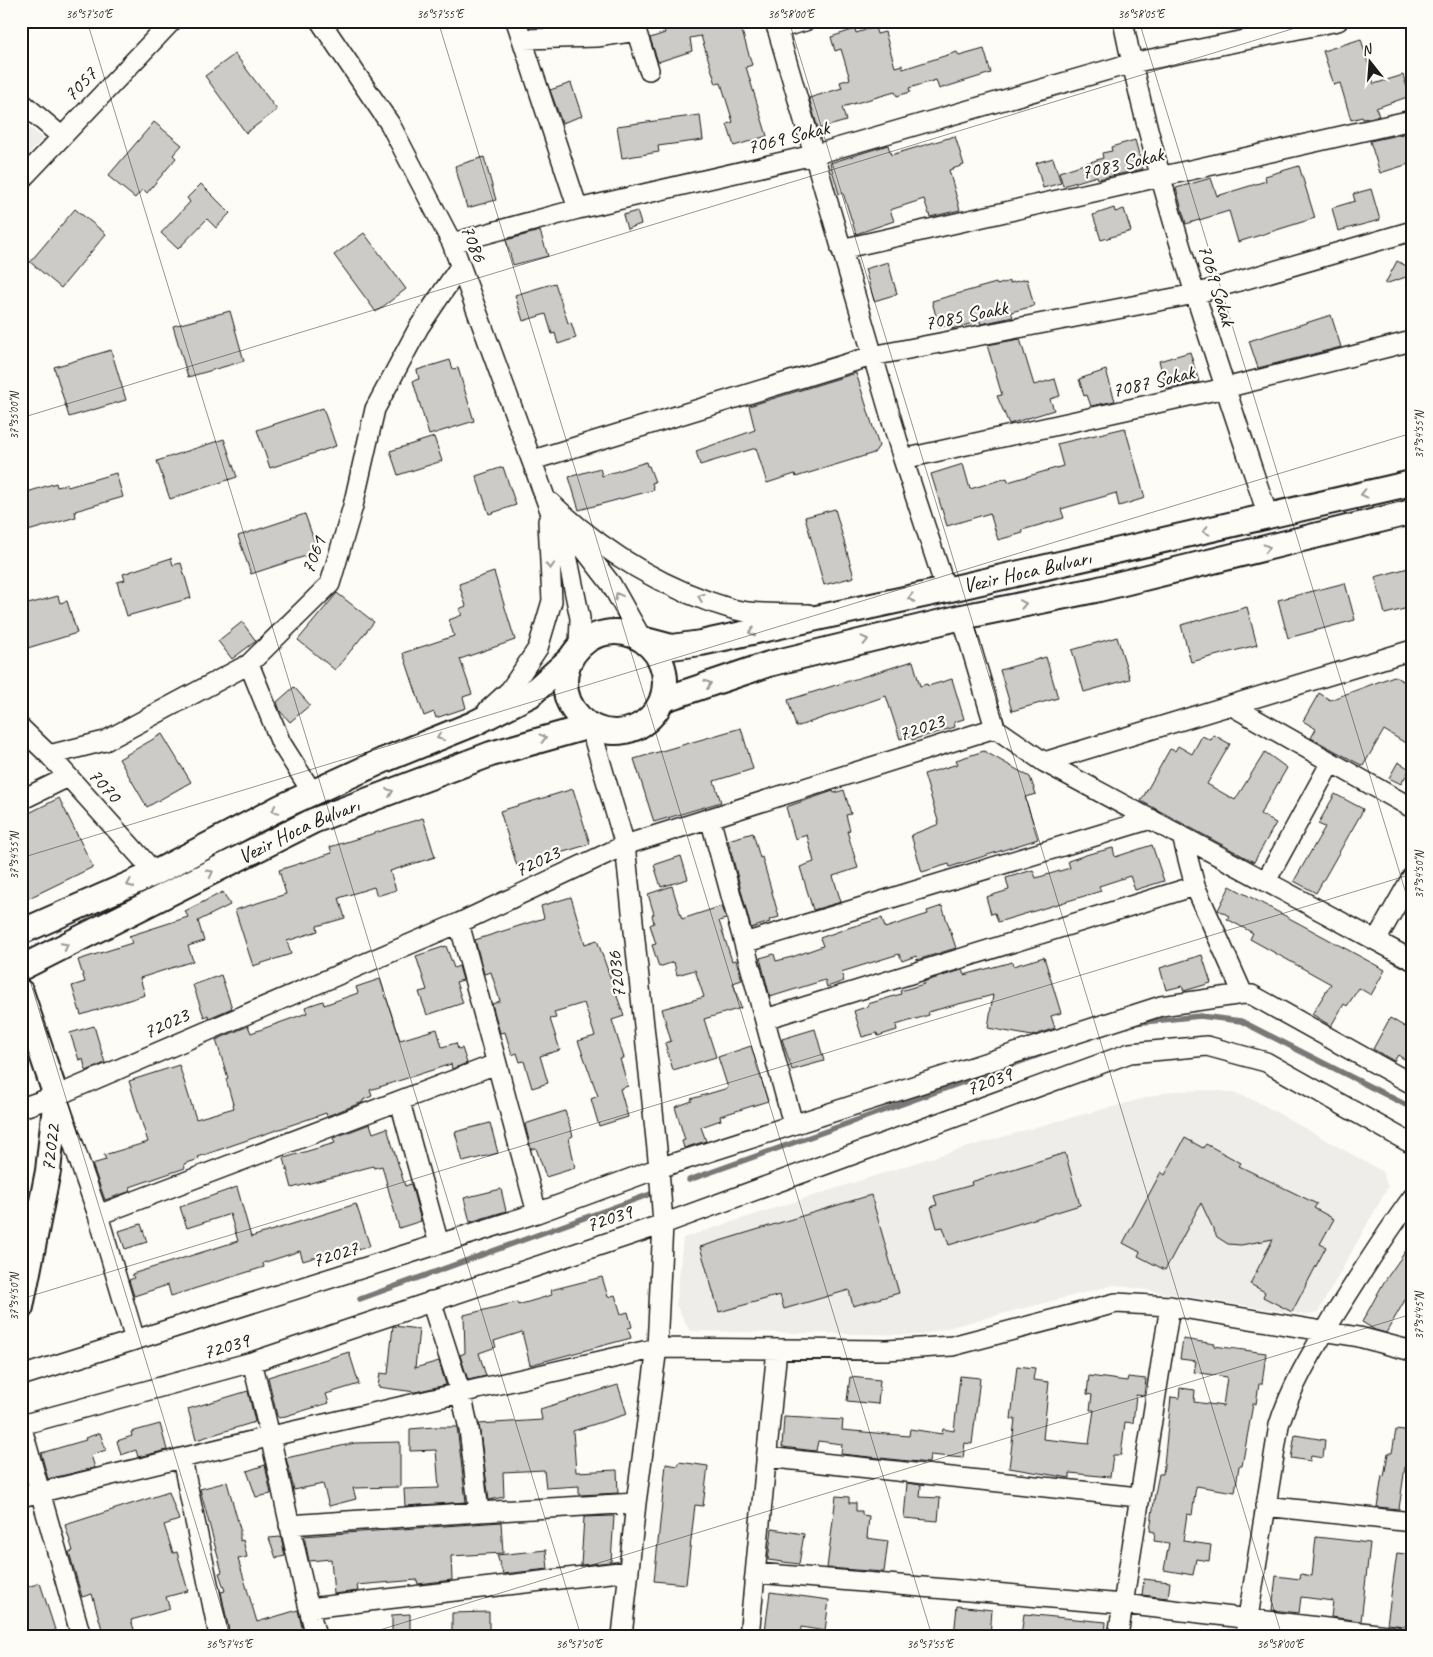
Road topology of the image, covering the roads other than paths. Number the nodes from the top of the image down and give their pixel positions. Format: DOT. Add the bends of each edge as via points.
graph roads {
  1 [pos="172,21"];
  2 [pos="320,21"];
  3 [pos="516,21"];
  4 [pos="805,21"];
  5 [pos="1124,21"];
  6 [pos="1338,21"];
  7 [pos="776,25"];
  8 [pos="635,26"];
  9 [pos="523,39"];
  10 [pos="1132,63"];
  11 [pos="649,70"];
  12 [pos="21,102"];
  13 [pos="1412,120"];
  14 [pos="61,136"];
  15 [pos="813,155"];
  16 [pos="1163,177"];
  17 [pos="21,180"];
  18 [pos="578,209"];
  19 [pos="1412,231"];
  20 [pos="452,244"];
  21 [pos="841,249"];
  22 [pos="459,268"];
  23 [pos="1195,294"];
  24 [pos="1412,341"];
  25 [pos="872,356"];
  26 [pos="1225,388"];
  27 [pos="903,459"];
  28 [pos="533,460"];
  29 [pos="1412,483"];
  30 [pos="547,500"];
  31 [pos="1412,512"];
  32 [pos="1268,516"];
  33 [pos="946,590"];
  34 [pos="835,614"];
  35 [pos="962,617"];
  36 [pos="642,639"];
  37 [pos="575,653"];
  38 [pos="1408,654"];
  39 [pos="250,664"];
  40 [pos="662,700"];
  41 [pos="1232,706"];
  42 [pos="473,724"];
  43 [pos="590,726"];
  44 [pos="21,728"];
  45 [pos="994,728"];
  46 [pos="49,755"];
  47 [pos="1044,762"];
  48 [pos="1331,762"];
  49 [pos="68,777"];
  50 [pos="312,792"];
  51 [pos="21,800"];
  52 [pos="1412,808"];
  53 [pos="710,818"];
  54 [pos="1151,820"];
  55 [pos="1182,836"];
  56 [pos="625,845"];
  57 [pos="155,873"];
  58 [pos="1412,877"];
  59 [pos="1266,881"];
  60 [pos="1195,886"];
  61 [pos="458,923"];
  62 [pos="21,932"];
  63 [pos="1378,938"];
  64 [pos="744,943"];
  65 [pos="1412,960"];
  66 [pos="21,968"];
  67 [pos="21,992"];
  68 [pos="1243,994"];
  69 [pos="766,1019"];
  70 [pos="496,1064"];
  71 [pos="1412,1084"];
  72 [pos="56,1096"];
  73 [pos="400,1102"];
  74 [pos="21,1108"];
  75 [pos="793,1124"];
  76 [pos="1412,1144"];
  77 [pos="660,1168"];
  78 [pos="1412,1198"];
  79 [pos="537,1213"];
  80 [pos="98,1214"];
  81 [pos="662,1224"];
  82 [pos="439,1244"];
  83 [pos="27,1254"];
  84 [pos="431,1301"];
  85 [pos="1170,1306"];
  86 [pos="21,1307"];
  87 [pos="1325,1331"];
  88 [pos="135,1340"];
  89 [pos="657,1348"];
  90 [pos="777,1349"];
  91 [pos="1412,1351"];
  92 [pos="252,1362"];
  93 [pos="21,1376"];
  94 [pos="461,1394"];
  95 [pos="21,1425"];
  96 [pos="272,1436"];
  97 [pos="766,1456"];
  98 [pos="182,1459"];
  99 [pos="40,1492"];
  100 [pos="1138,1496"];
  101 [pos="21,1497"];
  102 [pos="636,1503"];
  103 [pos="1266,1506"];
  104 [pos="479,1512"];
  105 [pos="1412,1522"];
  106 [pos="289,1525"];
  107 [pos="628,1571"];
  108 [pos="756,1573"];
  109 [pos="1123,1604"];
  110 [pos="309,1608"];
  111 [pos="1246,1628"];
  112 [pos="81,1636"];
  113 [pos="218,1636"];
  114 [pos="316,1636"];
  115 [pos="622,1636"];
  116 [pos="749,1636"];
  117 [pos="1118,1636"];
  118 [pos="1395,1636"];
  1 -- 14 [label="street, 7057"];
  2 -- 20 [label="street, 7086" via="390,124"];
  3 -- 9 [label="street"];
  4 -- 7 [label="street"];
  5 -- 10 [label="street, 7069 Sokak"];
  6 -- 10 [label="street, 7069 Sokak"];
  7 -- 15 [label="street"];
  8 -- 9 [label="street" via="597,37"];
  8 -- 11 [label="street"];
  9 -- 18 [label="street"];
  10 -- 15 [label="street, 7069 Sokak"];
  10 -- 16 [label="street, 7069 Sokak"];
  12 -- 14 [label="street"];
  13 -- 16 [label="street, 7083 Sokak"];
  14 -- 17 [label="street, 7057"];
  15 -- 18 [label="street, 7069 Sokak"];
  15 -- 21 [label="street"];
  16 -- 21 [label="street, 7083 Sokak"];
  16 -- 23 [label="street, 7069 Sokak"];
  18 -- 20 [label="street, 7069 Sokak"];
  19 -- 23 [label="street, 7085 Soakk"];
  20 -- 22 [label="street, 7086"];
  21 -- 25 [label="street"];
  22 -- 28 [label="street, 7086"];
  22 -- 39 [label="street, 7061" via="419,328 375,409 354,506 330,584"];
  23 -- 25 [label="street, 7085 Soakk"];
  23 -- 26 [label="street, 7069 Sokak"];
  24 -- 26 [label="street, 7087 Sokak"];
  25 -- 27 [label="street"];
  25 -- 28 [label="street, 7085 Soakk"];
  26 -- 27 [label="street, 7087 Sokak"];
  26 -- 32 [label="street, 7069 Sokak"];
  27 -- 33 [label="street"];
  28 -- 30 [label="street, 7086"];
  29 -- 32 [label="main road, Vezir Hoca Bulvarı, one-way"];
  34 -- 30 [label="street, one-way" via="734,610 666,584 617,558"];
  36 -- 30 [label="street, one-way" via="611,584"];
  30 -- 37 [label="street, 7086" via="568,560 580,618"];
  30 -- 42 [label="street, one-way" via="552,602 538,648 510,690"];
  35 -- 31 [label="main road, Vezir Hoca Bulvarı, one-way" via="1095,590"];
  32 -- 33 [label="main road, Vezir Hoca Bulvarı, one-way"];
  33 -- 34 [label="main road, Vezir Hoca Bulvarı, one-way"];
  34 -- 36 [label="main road, Vezir Hoca Bulvarı, one-way" via="672,647"];
  40 -- 35 [label="main road, Vezir Hoca Bulvarı, one-way" via="768,664"];
  35 -- 45 [label="street"];
  36 -- 37 [label="main road" via="608,632 592,638"];
  36 -- 40 [label="main road" via="655,651 663,666 666,683"];
  37 -- 42 [label="main road, Vezir Hoca Bulvarı" via="530,695"];
  37 -- 43 [label="main road" via="565,674 567,696 578,717"];
  38 -- 41 [label="street"];
  39 -- 46 [label="street, 7061" via="105,741"];
  39 -- 50 [label="street" via="281,743"];
  40 -- 43 [label="main road" via="654,715 640,726 624,732 607,732"];
  41 -- 47 [label="street"];
  41 -- 48 [label="street"];
  42 -- 50 [label="main road, Vezir Hoca Bulvarı, one-way"];
  43 -- 56 [label="street, 72036"];
  66 -- 43 [label="main road, Vezir Hoca Bulvarı, one-way" via="312,821 491,754"];
  44 -- 46 [label="street, 7070"];
  45 -- 47 [label="street"];
  45 -- 53 [label="street, 72023"];
  46 -- 49 [label="street, 7070"];
  47 -- 54 [label="street"];
  48 -- 52 [label="street"];
  48 -- 59 [label="street"];
  49 -- 51 [label="street"];
  49 -- 57 [label="street, 7070"];
  50 -- 57 [label="main road, Vezir Hoca Bulvarı, one-way"];
  53 -- 56 [label="street, 72023"];
  53 -- 64 [label="street"];
  54 -- 55 [label="street"];
  54 -- 64 [label="street"];
  55 -- 59 [label="street"];
  55 -- 60 [label="street"];
  56 -- 61 [label="street, 72023"];
  56 -- 77 [label="street, 72036"];
  57 -- 62 [label="main road, Vezir Hoca Bulvarı, one-way"];
  58 -- 63 [label="street"];
  59 -- 65 [label="street"];
  60 -- 68 [label="street"];
  60 -- 69 [label="street"];
  61 -- 70 [label="street"];
  61 -- 72 [label="street, 72023"];
  64 -- 69 [label="street"];
  67 -- 72 [label="main road, 72022"];
  68 -- 71 [label="street" via="1252,995"];
  68 -- 75 [label="street, 72027" via="1161,1006"];
  69 -- 75 [label="street"];
  70 -- 73 [label="street"];
  70 -- 79 [label="street"];
  72 -- 74 [label="street, 72023"];
  72 -- 80 [label="street"];
  72 -- 83 [label="main road, 72022" via="48,1171"];
  73 -- 80 [label="street"];
  73 -- 82 [label="street"];
  75 -- 77 [label="street, 72027"];
  76 -- 81 [label="street, 72039" via="1266,1062 1207,1046 1130,1053"];
  77 -- 79 [label="street, 72027"];
  77 -- 81 [label="street, 72036"];
  78 -- 87 [label="street" via="1376,1248"];
  79 -- 82 [label="street, 72027"];
  80 -- 88 [label="street"];
  81 -- 84 [label="street, 72039"];
  81 -- 89 [label="street, 72036"];
  82 -- 88 [label="street, 72027"];
  83 -- 86 [label="main road, 72022"];
  84 -- 92 [label="street, 72039"];
  84 -- 94 [label="street"];
  85 -- 87 [label="street"];
  85 -- 90 [label="street" via="1116,1303 952,1346 887,1350"];
  85 -- 100 [label="street"];
  87 -- 91 [label="street"];
  87 -- 103 [label="street" via="1284,1407"];
  88 -- 93 [label="street, 72027"];
  89 -- 90 [label="street"];
  89 -- 94 [label="street"];
  89 -- 102 [label="street, 72036"];
  90 -- 97 [label="street"];
  92 -- 95 [label="street, 72039"];
  92 -- 96 [label="street"];
  94 -- 96 [label="street"];
  94 -- 104 [label="street" via="469,1429"];
  95 -- 99 [label="street"];
  96 -- 98 [label="street"];
  96 -- 106 [label="street"];
  97 -- 100 [label="street"];
  97 -- 108 [label="street"];
  98 -- 99 [label="street"];
  98 -- 113 [label="street"];
  99 -- 101 [label="street"];
  99 -- 112 [label="street"];
  100 -- 109 [label="street"];
  102 -- 104 [label="street"];
  102 -- 107 [label="street, 72036"];
  103 -- 105 [label="street"];
  103 -- 111 [label="street"];
  104 -- 106 [label="street"];
  106 -- 110 [label="street"];
  107 -- 110 [label="street"];
  107 -- 115 [label="street, 72036"];
  108 -- 109 [label="street"];
  108 -- 116 [label="street"];
  109 -- 111 [label="street"];
  109 -- 117 [label="street"];
  110 -- 114 [label="street"];
  111 -- 118 [label="street"];
}
